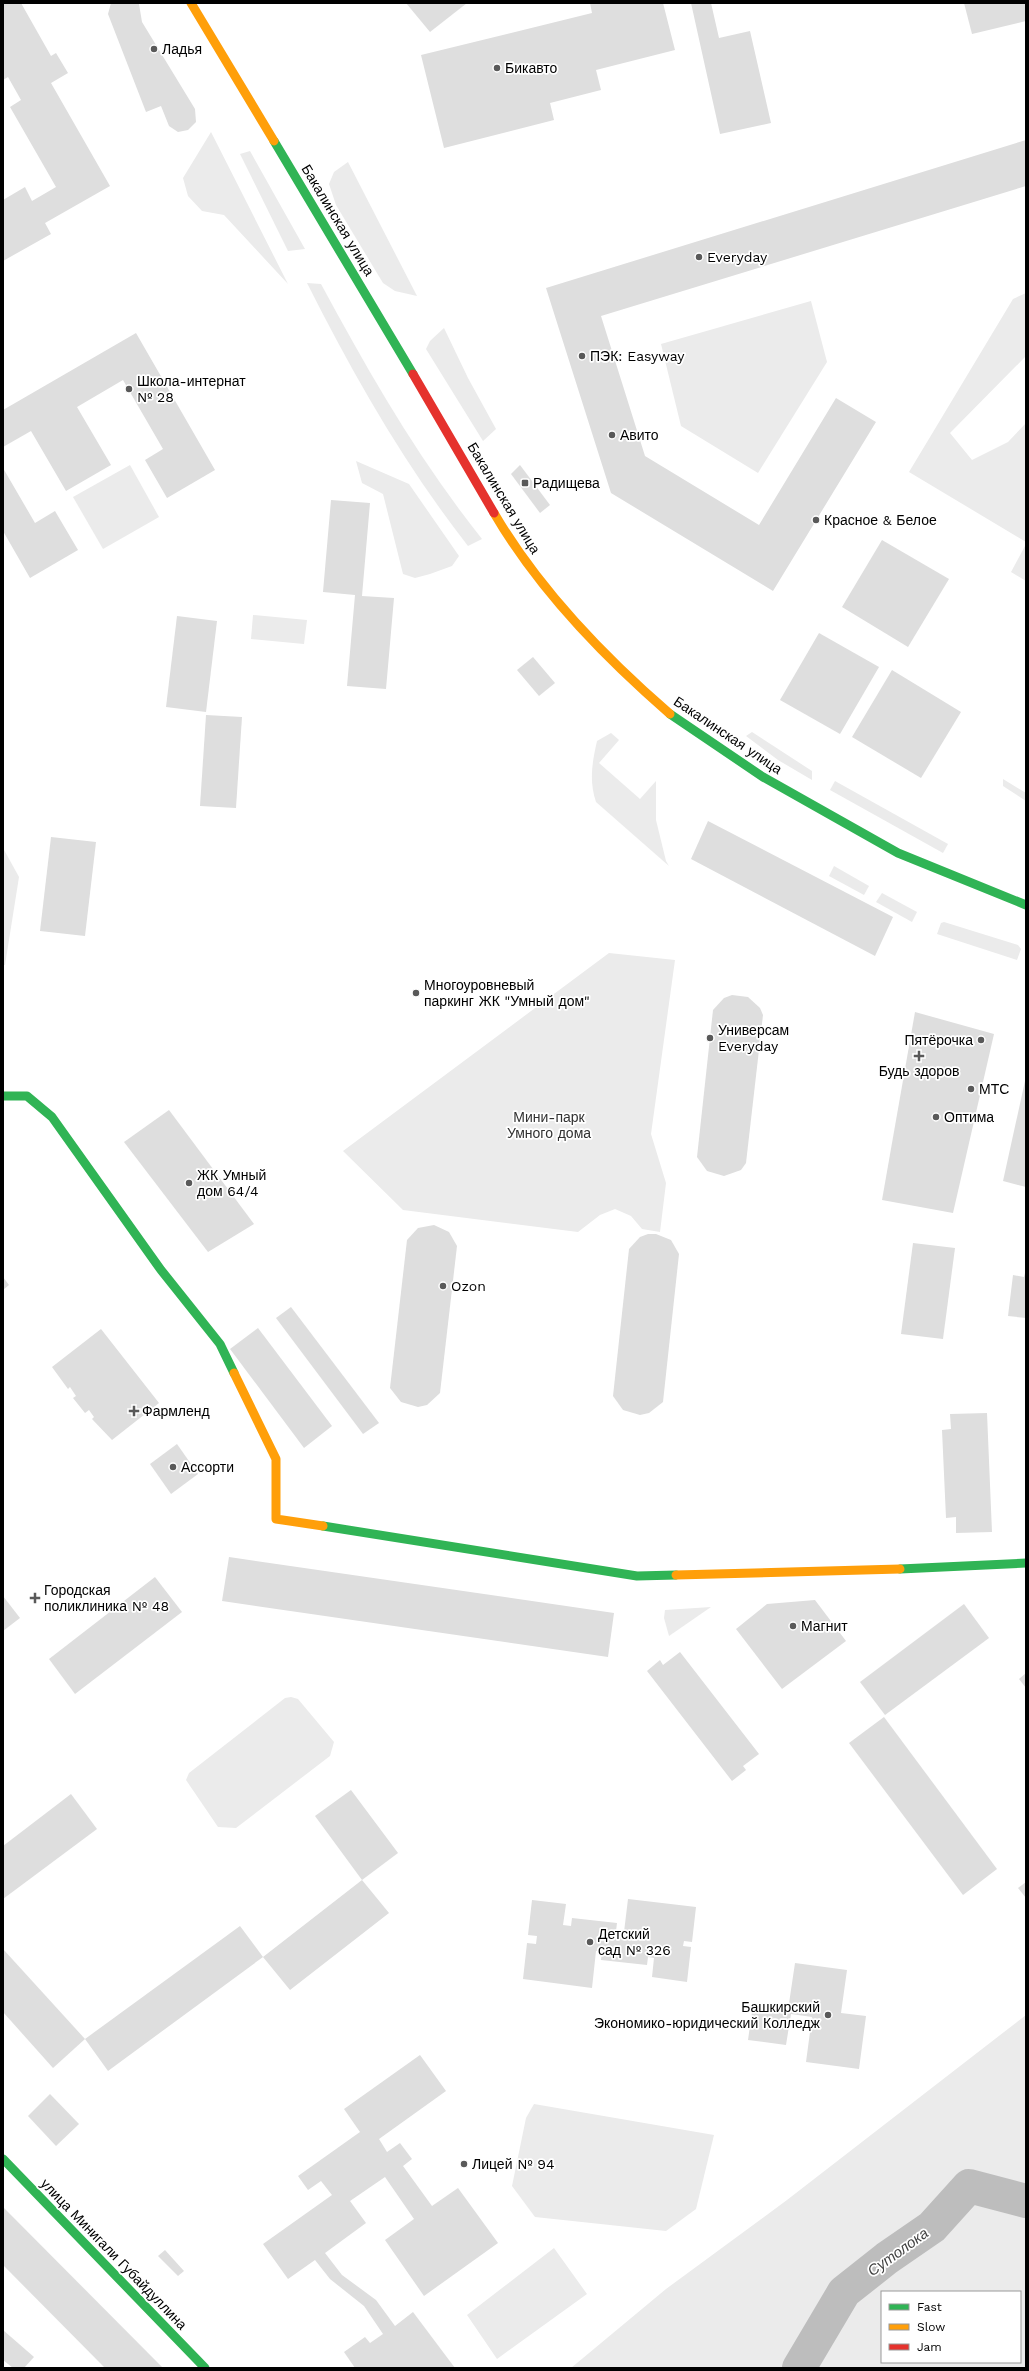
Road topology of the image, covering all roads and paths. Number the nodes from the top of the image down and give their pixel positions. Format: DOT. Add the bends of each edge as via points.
graph roads {
  1 [pos="191,3"];
  2 [pos="1026,905"];
  3 [pos="3,1096"];
  4 [pos="1026,1563"];
  5 [pos="3,2158"];
  6 [pos="205,2368"];
  1 -- 2 [label="main road, Бакалинская улица" via="509,539 570,617 633,682 678,721 756,772 898,853"];
  3 -- 4 [label="main road" via="27,1096 52,1117 161,1270 220,1344 276,1459 276,1519 637,1576"];
  5 -- 6 [label="main road, улица Минигали Губайдуллина"];
}
